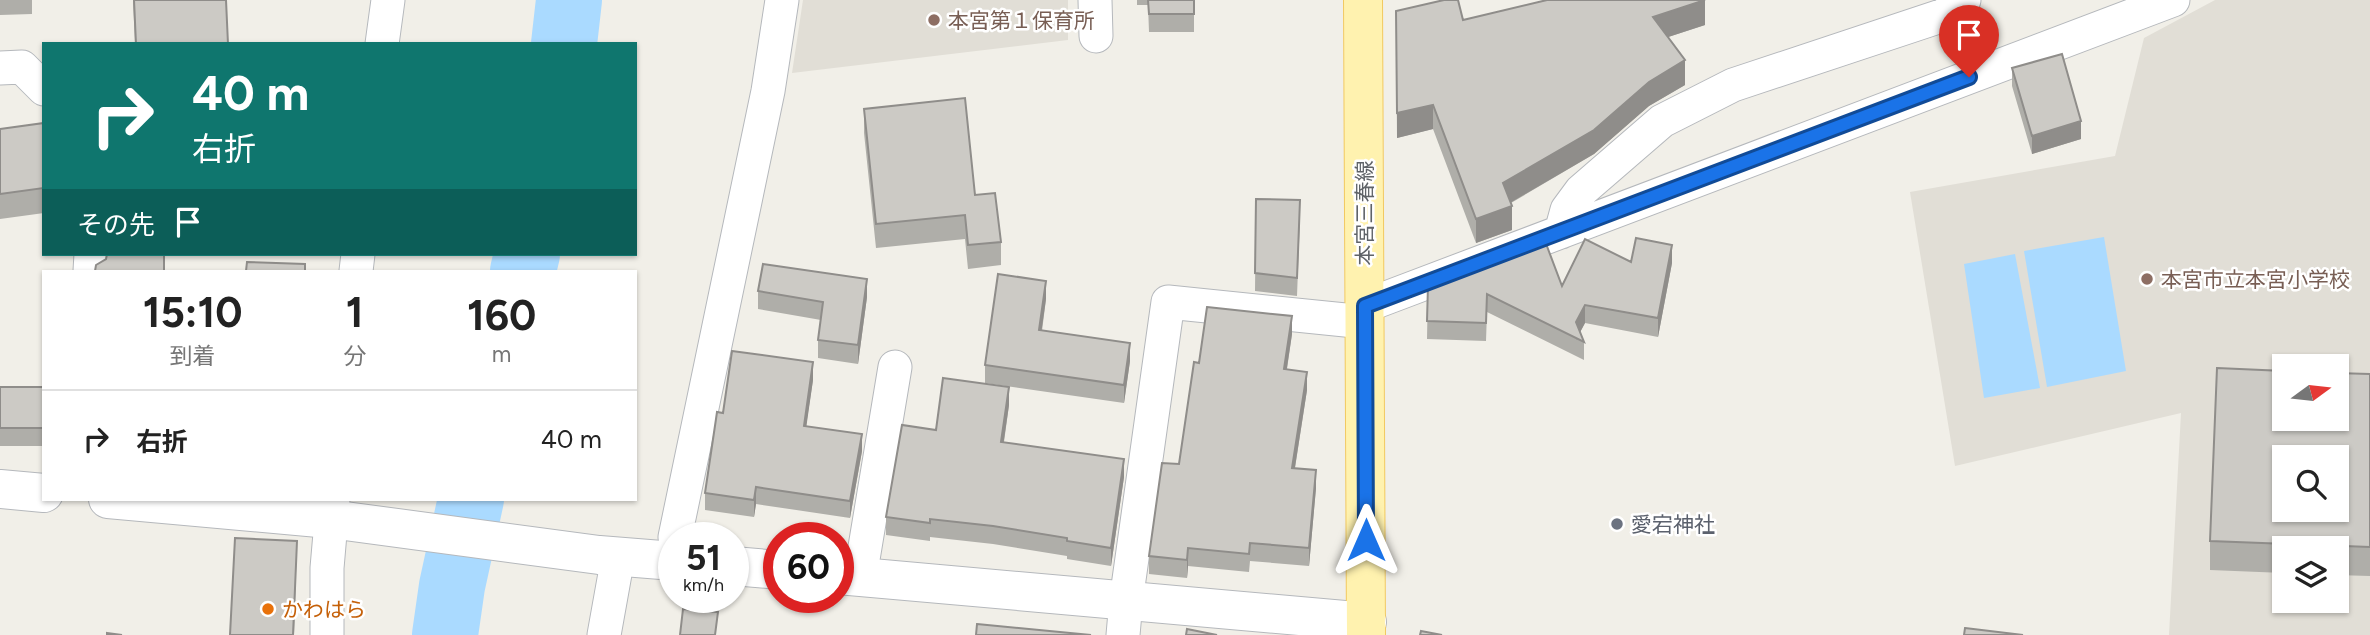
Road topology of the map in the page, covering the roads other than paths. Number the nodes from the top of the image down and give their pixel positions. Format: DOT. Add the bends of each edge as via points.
graph roads {
  1 [pos="388,0"];
  2 [pos="782,0"];
  3 [pos="1095,0"];
  4 [pos="1363,0"];
  5 [pos="1964,0"];
  6 [pos="2173,0"];
  7 [pos="1096,36"];
  8 [pos="382,42"];
  9 [pos="0,68"];
  10 [pos="42,87"];
  11 [pos="1561,232"];
  12 [pos="1365,314"];
  13 [pos="895,367"];
  14 [pos="0,489"];
  15 [pos="42,493"];
  16 [pos="153,501"];
  17 [pos="331,509"];
  18 [pos="679,522"];
  19 [pos="658,552"];
  20 [pos="854,553"];
  21 [pos="608,556"];
  22 [pos="854,577"];
  23 [pos="1124,618"];
  24 [pos="1366,629"];
  25 [pos="327,635"];
  26 [pos="604,635"];
  1 -- 8 [label="street"];
  2 -- 18 [label="street" via="768,91"];
  3 -- 7 [label="street"];
  4 -- 12 [label="main road, 本宮三春線"];
  5 -- 11 [label="street" via="1944,15 1733,85 1662,121 1581,191 1567,210"];
  6 -- 11 [label="street"];
  9 -- 10 [label="street" via="22,67"];
  11 -- 12 [label="street"];
  12 -- 23 [label="street" via="1168,302"];
  12 -- 24 [label="main road, 本宮三春線"];
  13 -- 20 [label="street"];
  14 -- 15 [label="street"];
  16 -- 17 [label="street"];
  17 -- 21 [label="street" via="380,526"];
  17 -- 25 [label="street"];
  19 -- 21 [label="street"];
  21 -- 26 [label="street"];
  22 -- 23 [label="street"];
  23 -- 24 [label="street"];
}
